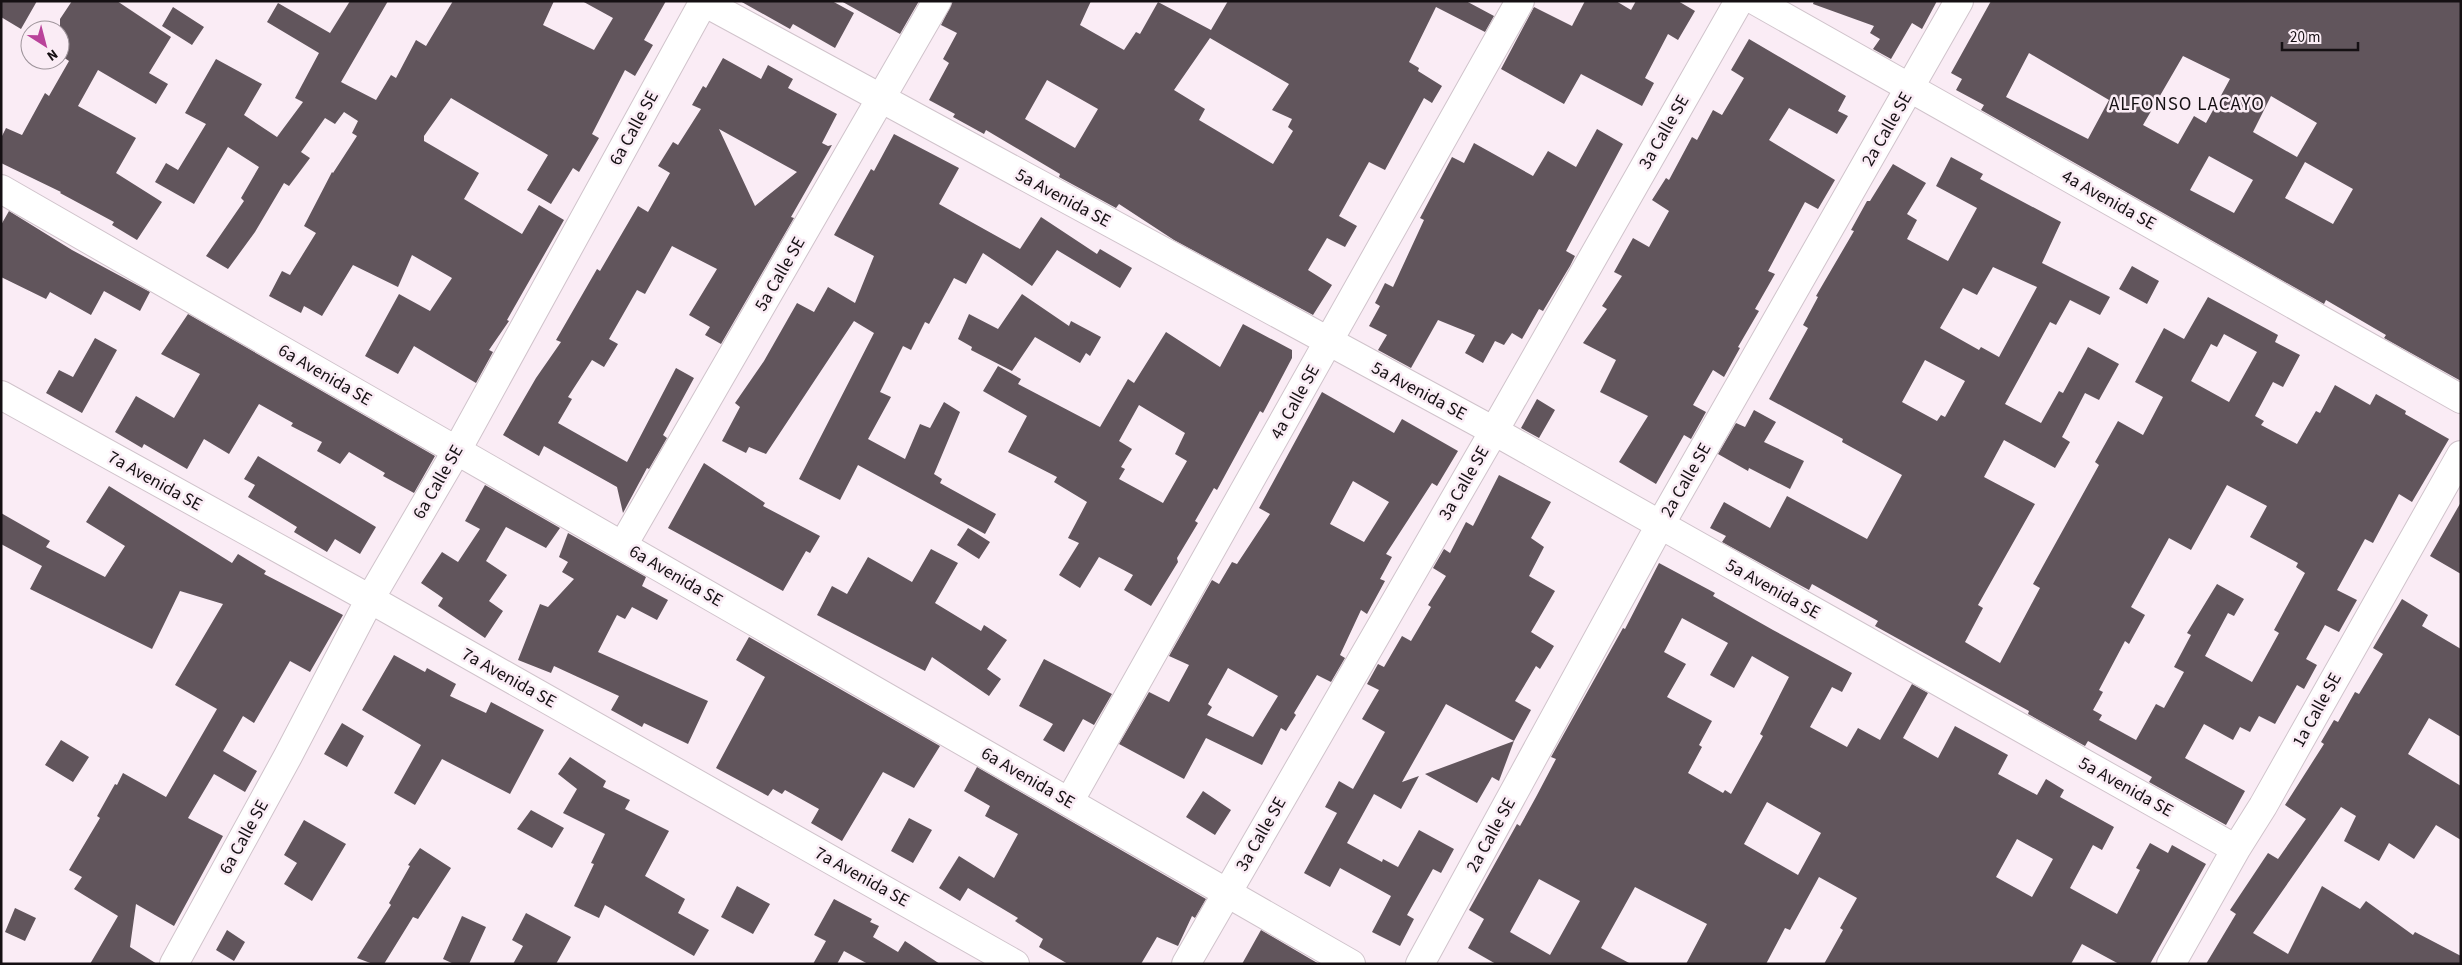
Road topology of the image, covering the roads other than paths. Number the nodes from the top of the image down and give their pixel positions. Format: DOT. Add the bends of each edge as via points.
graph roads {
  1 [pos="937,1"];
  2 [pos="1520,1"];
  3 [pos="1739,1"];
  4 [pos="1756,1"];
  5 [pos="1959,1"];
  6 [pos="703,2"];
  7 [pos="1910,88"];
  8 [pos="882,99"];
  9 [pos="1,189"];
  10 [pos="1328,342"];
  11 [pos="1,396"];
  12 [pos="2461,398"];
  13 [pos="1494,431"];
  14 [pos="457,450"];
  15 [pos="2461,455"];
  16 [pos="1660,525"];
  17 [pos="623,545"];
  18 [pos="370,599"];
  19 [pos="1069,802"];
  20 [pos="2236,849"];
  21 [pos="1227,892"];
  22 [pos="174,964"];
  23 [pos="1015,964"];
  24 [pos="1186,964"];
  25 [pos="1352,964"];
  26 [pos="1420,964"];
  27 [pos="2171,964"];
  1 -- 8 [label="street, 5a Calle SE"];
  2 -- 10 [label="street, 4a Calle SE"];
  3 -- 13 [label="street, 3a Calle SE"];
  4 -- 7 [label="street, 4a Avenida SE"];
  5 -- 7 [label="street, 2a Calle SE"];
  6 -- 8 [label="street, 5a Avenida SE"];
  6 -- 14 [label="street, 6a Calle SE"];
  7 -- 12 [label="street, 4a Avenida SE"];
  7 -- 16 [label="street, 2a Calle SE"];
  8 -- 10 [label="street, 5a Avenida SE"];
  8 -- 17 [label="street, 5a Calle SE"];
  9 -- 14 [label="street, 6a Avenida SE"];
  10 -- 13 [label="street, 5a Avenida SE"];
  10 -- 19 [label="street, 4a Calle SE"];
  11 -- 18 [label="street, 7a Avenida SE"];
  13 -- 16 [label="street, 5a Avenida SE"];
  13 -- 21 [label="street, 3a Calle SE"];
  14 -- 17 [label="street, 6a Avenida SE"];
  14 -- 18 [label="street, 6a Calle SE"];
  15 -- 20 [label="street, 1a Calle SE"];
  16 -- 20 [label="street, 5a Avenida SE"];
  16 -- 26 [label="street, 2a Calle SE"];
  17 -- 19 [label="street, 6a Avenida SE"];
  18 -- 22 [label="street, 6a Calle SE"];
  18 -- 23 [label="street, 7a Avenida SE"];
  19 -- 21 [label="street, 6a Avenida SE"];
  20 -- 27 [label="street, 1a Calle SE"];
  21 -- 24 [label="street, 3a Calle SE"];
  21 -- 25 [label="street, 6a Avenida SE"];
}
